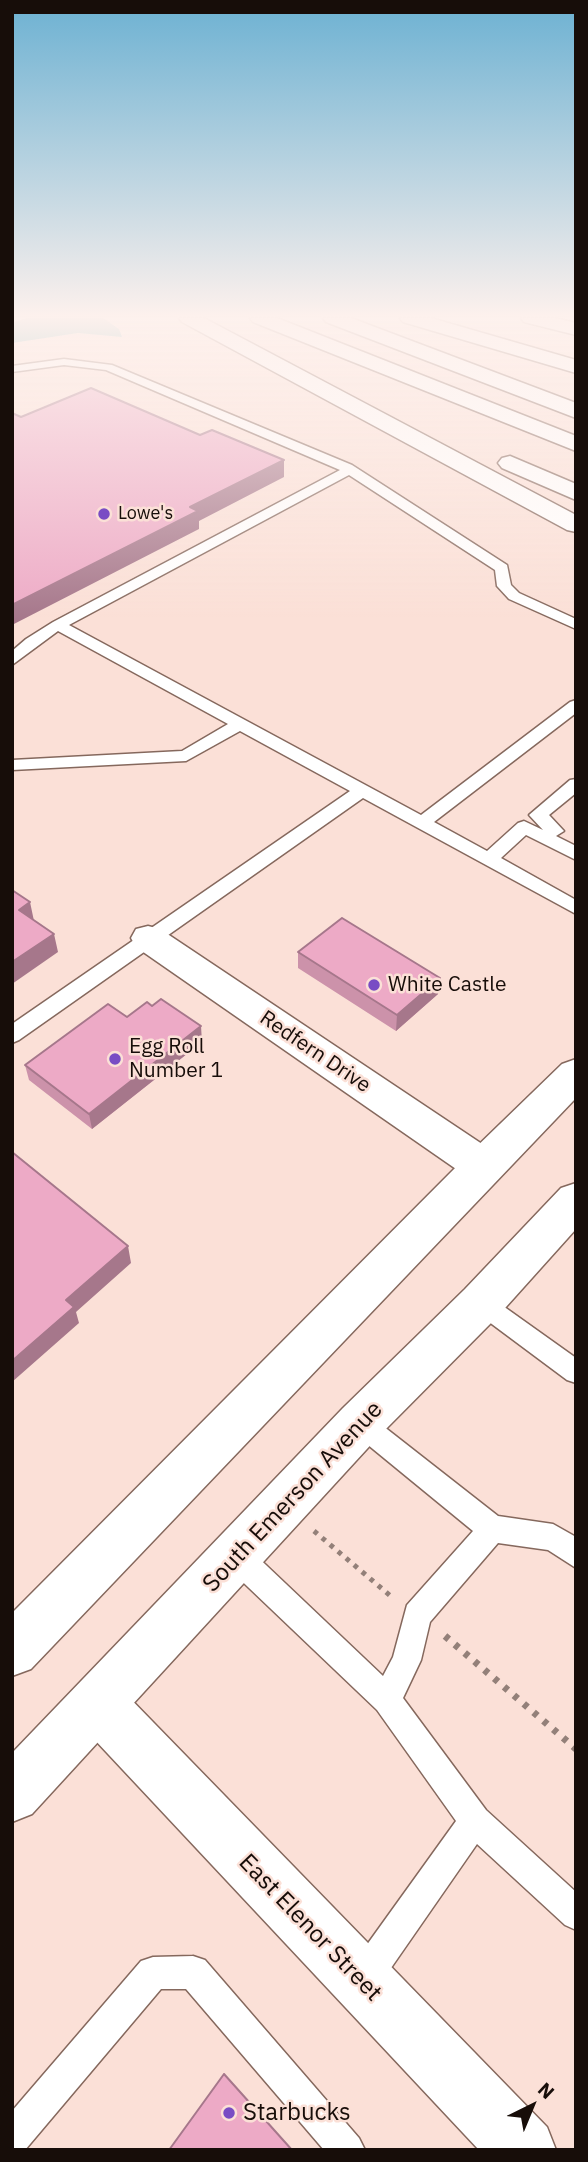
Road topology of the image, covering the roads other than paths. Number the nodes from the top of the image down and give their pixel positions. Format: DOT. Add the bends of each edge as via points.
graph roads {
  1 [pos="229,419"];
  2 [pos="378,419"];
  3 [pos="410,419"];
  4 [pos="513,419"];
  5 [pos="576,444"];
  6 [pos="349,470"];
  7 [pos="576,493"];
  8 [pos="576,526"];
  9 [pos="58,625"];
  10 [pos="576,625"];
  11 [pos="12,660"];
  12 [pos="576,705"];
  13 [pos="240,724"];
  14 [pos="12,765"];
  15 [pos="576,784"];
  16 [pos="362,790"];
  17 [pos="421,823"];
  18 [pos="556,830"];
  19 [pos="576,854"];
  20 [pos="489,859"];
  21 [pos="576,908"];
  22 [pos="148,938"];
  23 [pos="12,1035"];
  24 [pos="576,1074"];
  25 [pos="483,1166"];
  26 [pos="576,1200"];
  27 [pos="481,1303"];
  28 [pos="576,1372"];
  29 [pos="360,1423"];
  30 [pos="492,1529"];
  31 [pos="576,1554"];
  32 [pos="237,1558"];
  33 [pos="12,1650"];
  34 [pos="387,1700"];
  35 [pos="98,1704"];
  36 [pos="12,1794"];
  37 [pos="475,1821"];
  38 [pos="576,1914"];
  39 [pos="361,1981"];
  40 [pos="12,2137"];
  41 [pos="347,2150"];
  42 [pos="524,2150"];
  1 -- 6 [label="lane"];
  2 -- 8 [label="main road"];
  3 -- 7 [label="main road"];
  4 -- 5 [label="main road"];
  6 -- 9 [label="lane"];
  6 -- 10 [label="lane" via="502,568 504,586 514,596"];
  9 -- 11 [label="lane"];
  9 -- 13 [label="lane"];
  12 -- 17 [label="lane"];
  13 -- 14 [label="lane" via="186,756"];
  13 -- 16 [label="lane"];
  15 -- 18 [label="lane" via="538,815"];
  16 -- 17 [label="lane"];
  16 -- 22 [label="lane"];
  17 -- 20 [label="lane"];
  18 -- 19 [label="lane"];
  18 -- 20 [label="lane" via="524,827"];
  20 -- 21 [label="lane"];
  22 -- 23 [label="lane"];
  22 -- 25 [label="main road, Redfern Drive"];
  24 -- 25 [label="main road"];
  25 -- 33 [label="main road"];
  26 -- 27 [label="main road, South Emerson Avenue"];
  27 -- 28 [label="lane"];
  27 -- 29 [label="main road, South Emerson Avenue"];
  29 -- 30 [label="lane"];
  29 -- 32 [label="main road, South Emerson Avenue"];
  30 -- 31 [label="lane" via="553,1537"];
  30 -- 34 [label="lane" via="417,1615 407,1660"];
  32 -- 34 [label="lane"];
  32 -- 35 [label="main road, South Emerson Avenue"];
  34 -- 37 [label="lane"];
  35 -- 36 [label="main road, South Emerson Avenue"];
  35 -- 39 [label="main road, East Elenor Street"];
  37 -- 38 [label="lane"];
  37 -- 39 [label="lane"];
  39 -- 42 [label="main road, East Elenor Street"];
  40 -- 41 [label="lane" via="153,1973 193,1972"];
}
